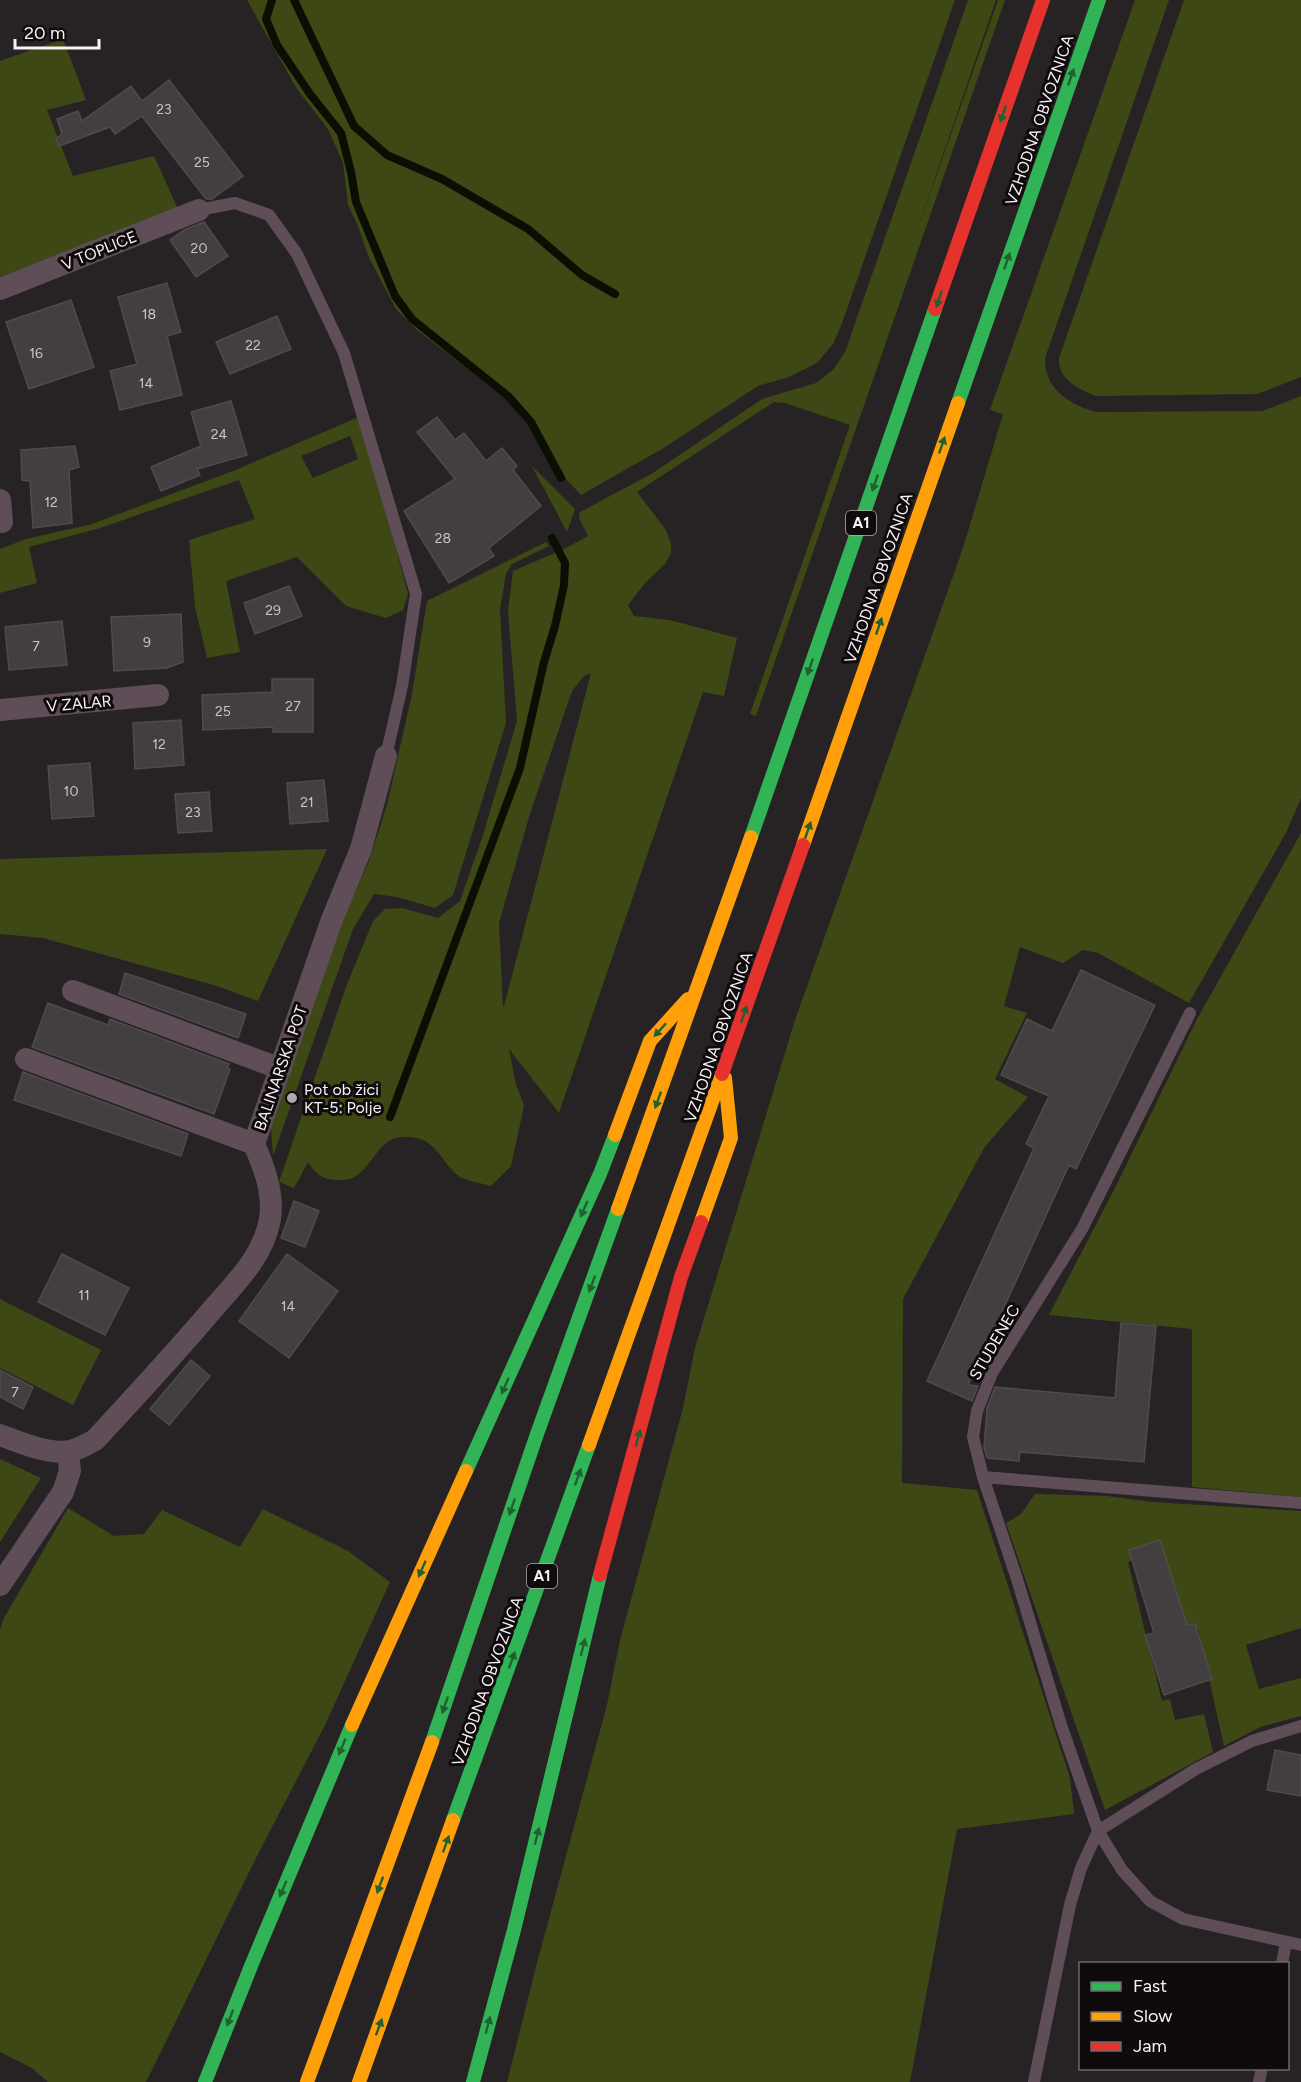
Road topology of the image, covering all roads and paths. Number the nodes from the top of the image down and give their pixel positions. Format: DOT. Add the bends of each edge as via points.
graph roads {
  1 [pos="1043,0"];
  2 [pos="1099,0"];
  3 [pos="199,210"];
  4 [pos="0,289"];
  5 [pos="158,695"];
  6 [pos="0,710"];
  7 [pos="386,756"];
  8 [pos="699,986"];
  9 [pos="73,991"];
  10 [pos="1190,1013"];
  11 [pos="26,1059"];
  12 [pos="281,1069"];
  13 [pos="724,1070"];
  14 [pos="254,1144"];
  15 [pos="0,1435"];
  16 [pos="68,1452"];
  17 [pos="983,1478"];
  18 [pos="1301,1503"];
  19 [pos="0,1585"];
  20 [pos="1301,1726"];
  21 [pos="1098,1831"];
  22 [pos="1286,1942"];
  23 [pos="1301,1945"];
  24 [pos="1282,1962"];
  25 [pos="206,2078"];
  26 [pos="307,2082"];
  27 [pos="359,2082"];
  28 [pos="473,2082"];
  29 [pos="1034,2082"];
  1 -- 8 [label="highway, VZHODNA OBVOZNICA / A1, one-way"];
  13 -- 2 [label="highway, VZHODNA OBVOZNICA / A1, one-way"];
  3 -- 4 [label="street, V TOPLICE"];
  3 -- 7 [label="lane" via="235,203 269,215 297,254 345,353 416,594"];
  5 -- 6 [label="street, V ZALAR"];
  7 -- 12 [label="street, BALINARSKA POT" via="361,849 331,922"];
  8 -- 25 [label="highway, one-way" via="650,1041 600,1174 355,1718"];
  8 -- 26 [label="highway, VZHODNA OBVOZNICA / A1, one-way" via="537,1434 429,1751"];
  9 -- 12 [label="street"];
  10 -- 17 [label="lane, STUDENEC" via="1082,1229 992,1373 977,1411 973,1437"];
  11 -- 14 [label="street"];
  12 -- 14 [label="street, BALINARSKA POT"];
  27 -- 13 [label="highway, VZHODNA OBVOZNICA / A1, one-way"];
  28 -- 13 [label="highway, one-way" via="602,1569 681,1277 730,1138"];
  14 -- 16 [label="street, BALINARSKA POT" via="263,1163 271,1204 267,1232 252,1263 95,1440"];
  15 -- 16 [label="street" via="29,1446"];
  16 -- 19 [label="street" via="70,1472 63,1492"];
  17 -- 18 [label="lane"];
  17 -- 21 [label="lane, STUDENEC"];
  20 -- 21 [label="lane" via="1252,1742 1196,1769"];
  21 -- 22 [label="lane, STUDENEC" via="1122,1870 1150,1901 1183,1919"];
  21 -- 29 [label="lane" via="1070,1905"];
  22 -- 23 [label="lane, STUDENEC"];
  22 -- 24 [label="lane"];
}
